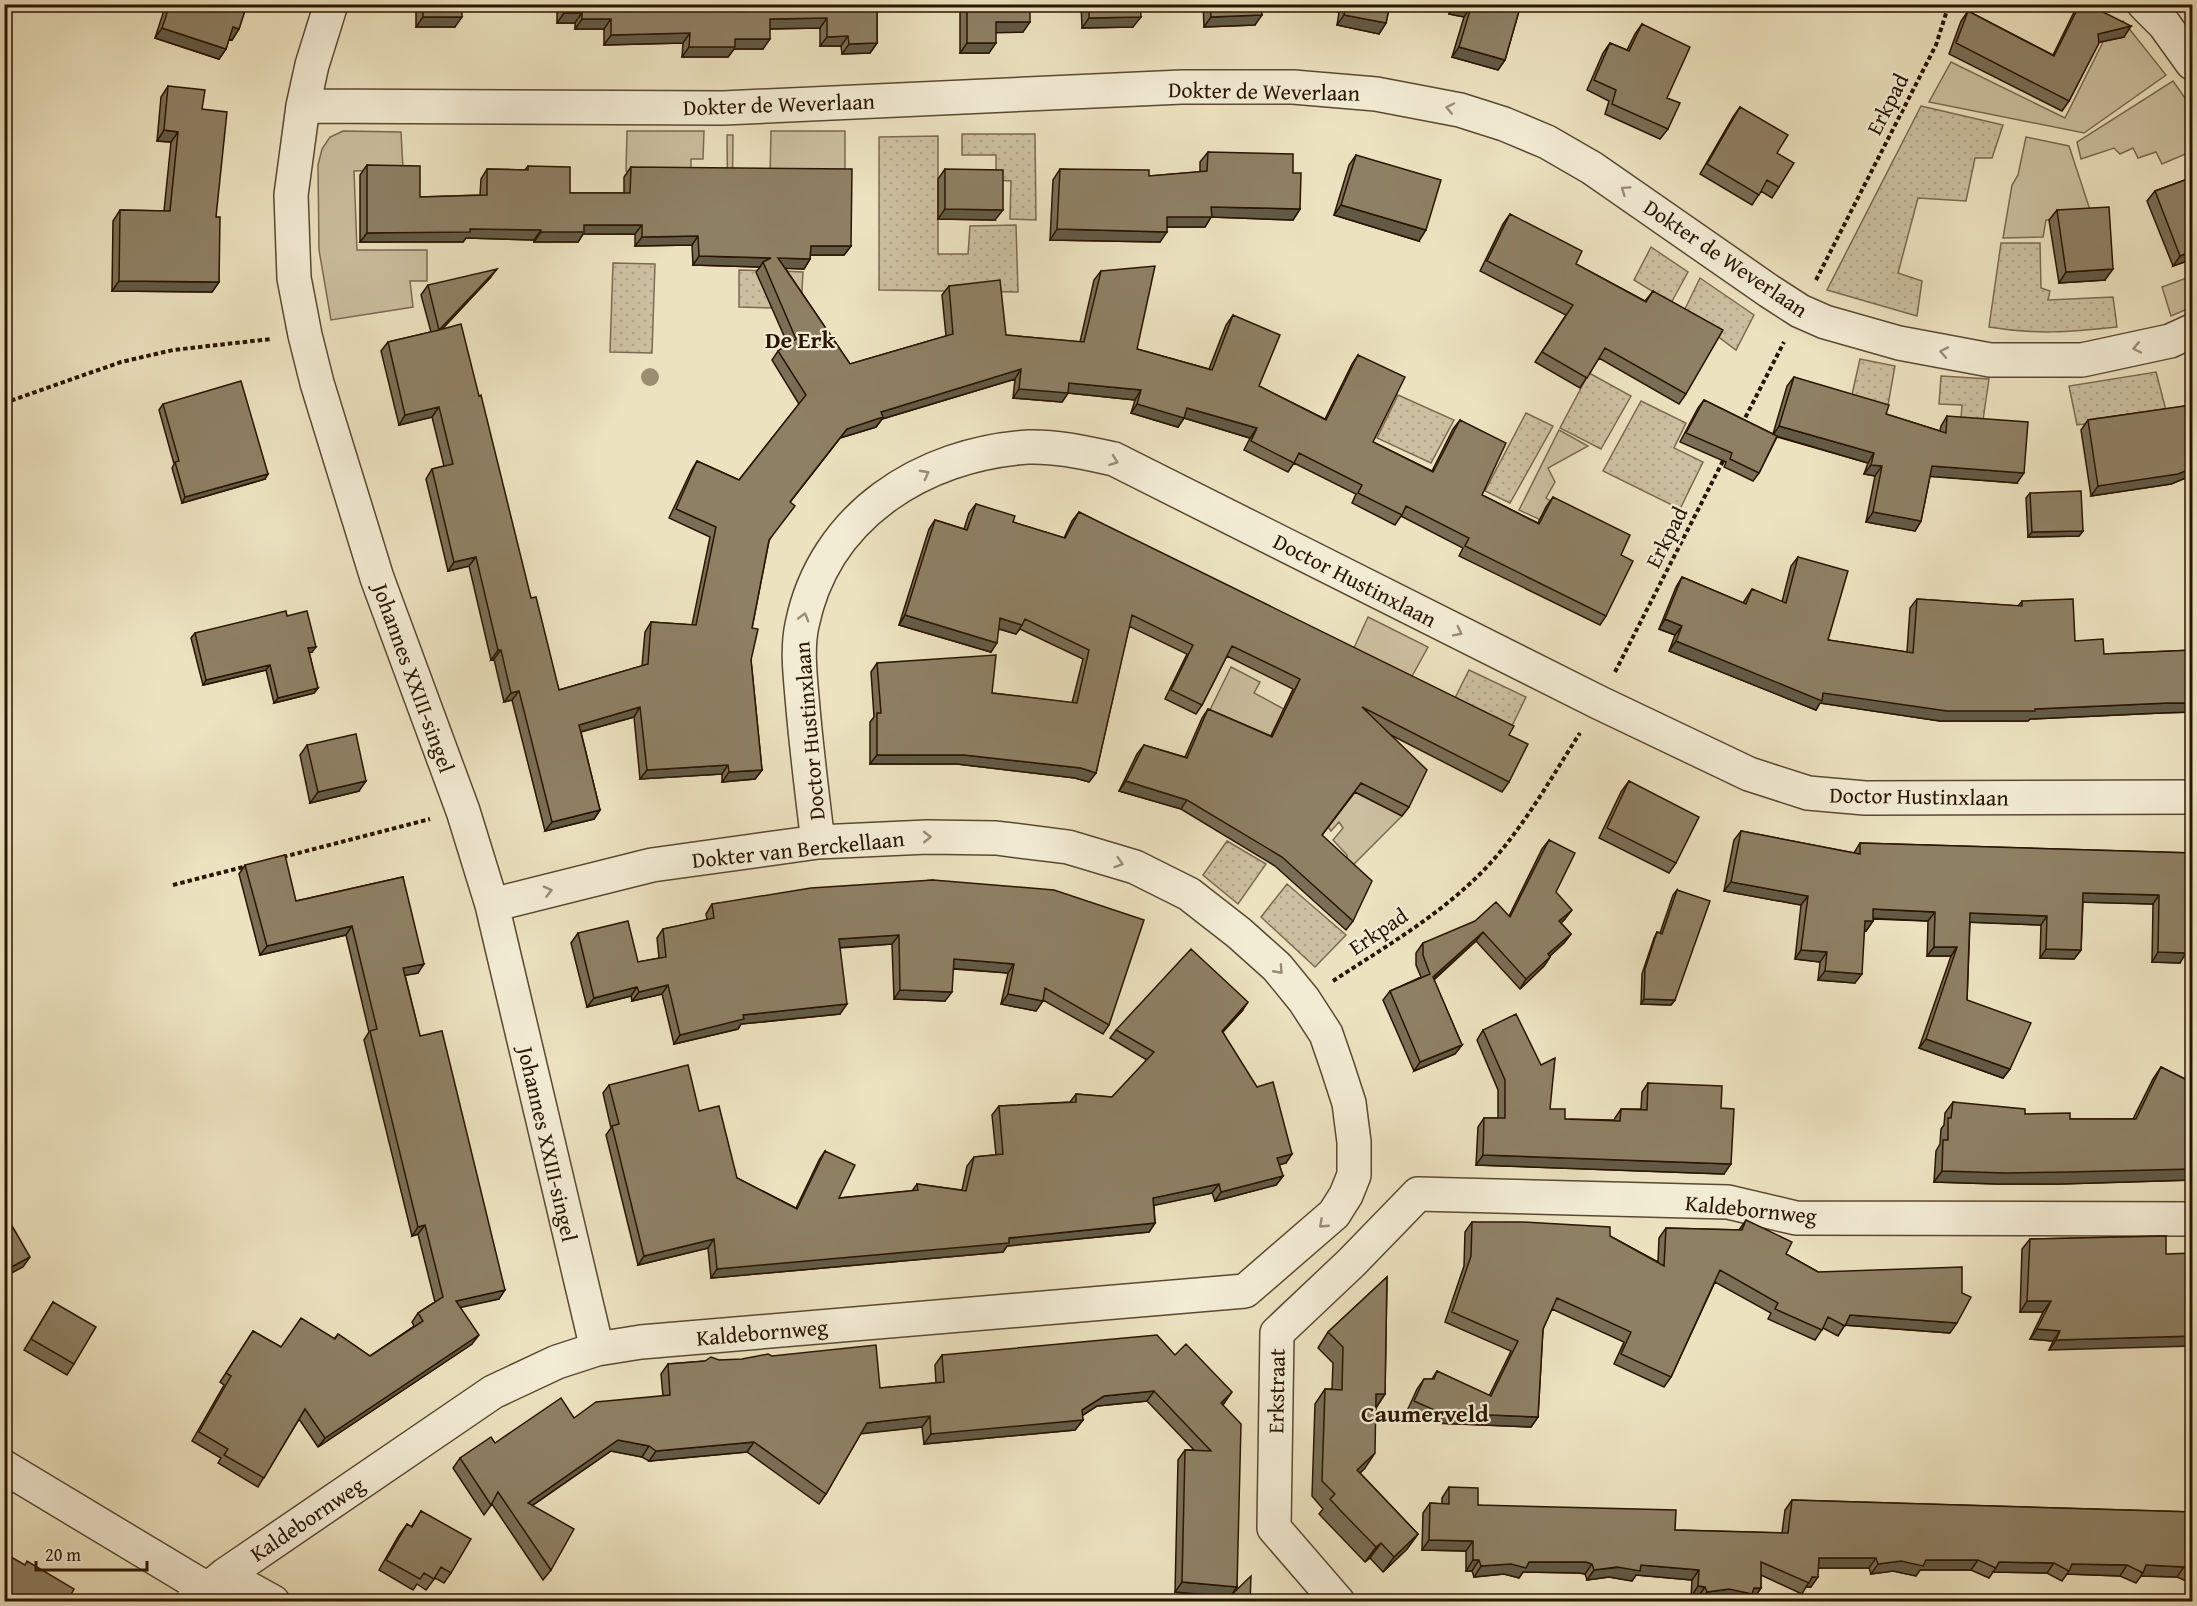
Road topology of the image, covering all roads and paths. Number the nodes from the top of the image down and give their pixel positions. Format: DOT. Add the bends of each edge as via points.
graph roads {
  1 [pos="331,4"];
  2 [pos="1949,4"];
  3 [pos="2144,4"];
  4 [pos="2193,63"];
  5 [pos="303,106"];
  6 [pos="1800,311"];
  7 [pos="2193,331"];
  8 [pos="305,335"];
  9 [pos="4,403"];
  10 [pos="1740,428"];
  11 [pos="1730,449"];
  12 [pos="1600,703"];
  13 [pos="2193,797"];
  14 [pos="463,811"];
  15 [pos="818,842"];
  16 [pos="273,859"];
  17 [pos="251,865"];
  18 [pos="173,885"];
  19 [pos="492,905"];
  20 [pos="1304,1000"];
  21 [pos="1354,1176"];
  22 [pos="1418,1194"];
  23 [pos="2193,1219"];
  24 [pos="597,1349"];
  25 [pos="4,1467"];
  26 [pos="208,1588"];
  27 [pos="273,1602"];
  28 [pos="1338,1602"];
  1 -- 5 [label="street, Johannes XXIII-singel"];
  2 -- 6 [label="path, Erkpad" via="1936,45"];
  3 -- 4 [label="street"];
  6 -- 5 [label="street, Dokter de Weverlaan, one-way" via="1592,168 1547,142 1460,110 1376,94 1293,87 1218,87 723,108"];
  5 -- 8 [label="street, Johannes XXIII-singel" via="291,213 294,278"];
  7 -- 6 [label="street, Dokter de Weverlaan, one-way" via="2170,341 2082,360 1989,360 1899,343"];
  6 -- 10 [label="path, Erkpad"];
  8 -- 9 [label="path" via="173,350 121,362"];
  8 -- 14 [label="street, Johannes XXIII-singel" via="376,578"];
  11 -- 12 [label="path, Erkpad"];
  12 -- 13 [label="street, Doctor Hustinxlaan" via="1749,774 1808,793 1865,798"];
  15 -- 12 [label="street, Doctor Hustinxlaan, one-way" via="799,664 801,626 814,582 835,546 860,515 937,467 981,453 1030,447 1114,459"];
  12 -- 20 [label="path, Erkpad" via="1524,819 1481,873 1415,927"];
  14 -- 16 [label="path"];
  14 -- 19 [label="street, Johannes XXIII-singel"];
  19 -- 15 [label="street, Dokter van Berckellaan, one-way" via="652,865"];
  15 -- 20 [label="street, Dokter van Berckellaan, one-way" via="996,838 1068,847 1135,867 1189,894 1239,933 1277,967"];
  17 -- 18 [label="path"];
  19 -- 24 [label="street, Johannes XXIII-singel"];
  20 -- 21 [label="street, Dokter van Berckellaan" via="1326,1034 1349,1103"];
  21 -- 24 [label="street, Kaldebornweg, one-way" via="1334,1214 1245,1290 640,1342"];
  22 -- 23 [label="street, Kaldebornweg" via="1728,1202 1796,1218"];
  22 -- 28 [label="street, Erkstraat" via="1277,1333 1274,1528"];
  24 -- 26 [label="street, Kaldebornweg" via="556,1362 493,1392"];
  25 -- 26 [label="street"];
  26 -- 27 [label="street"];
}
